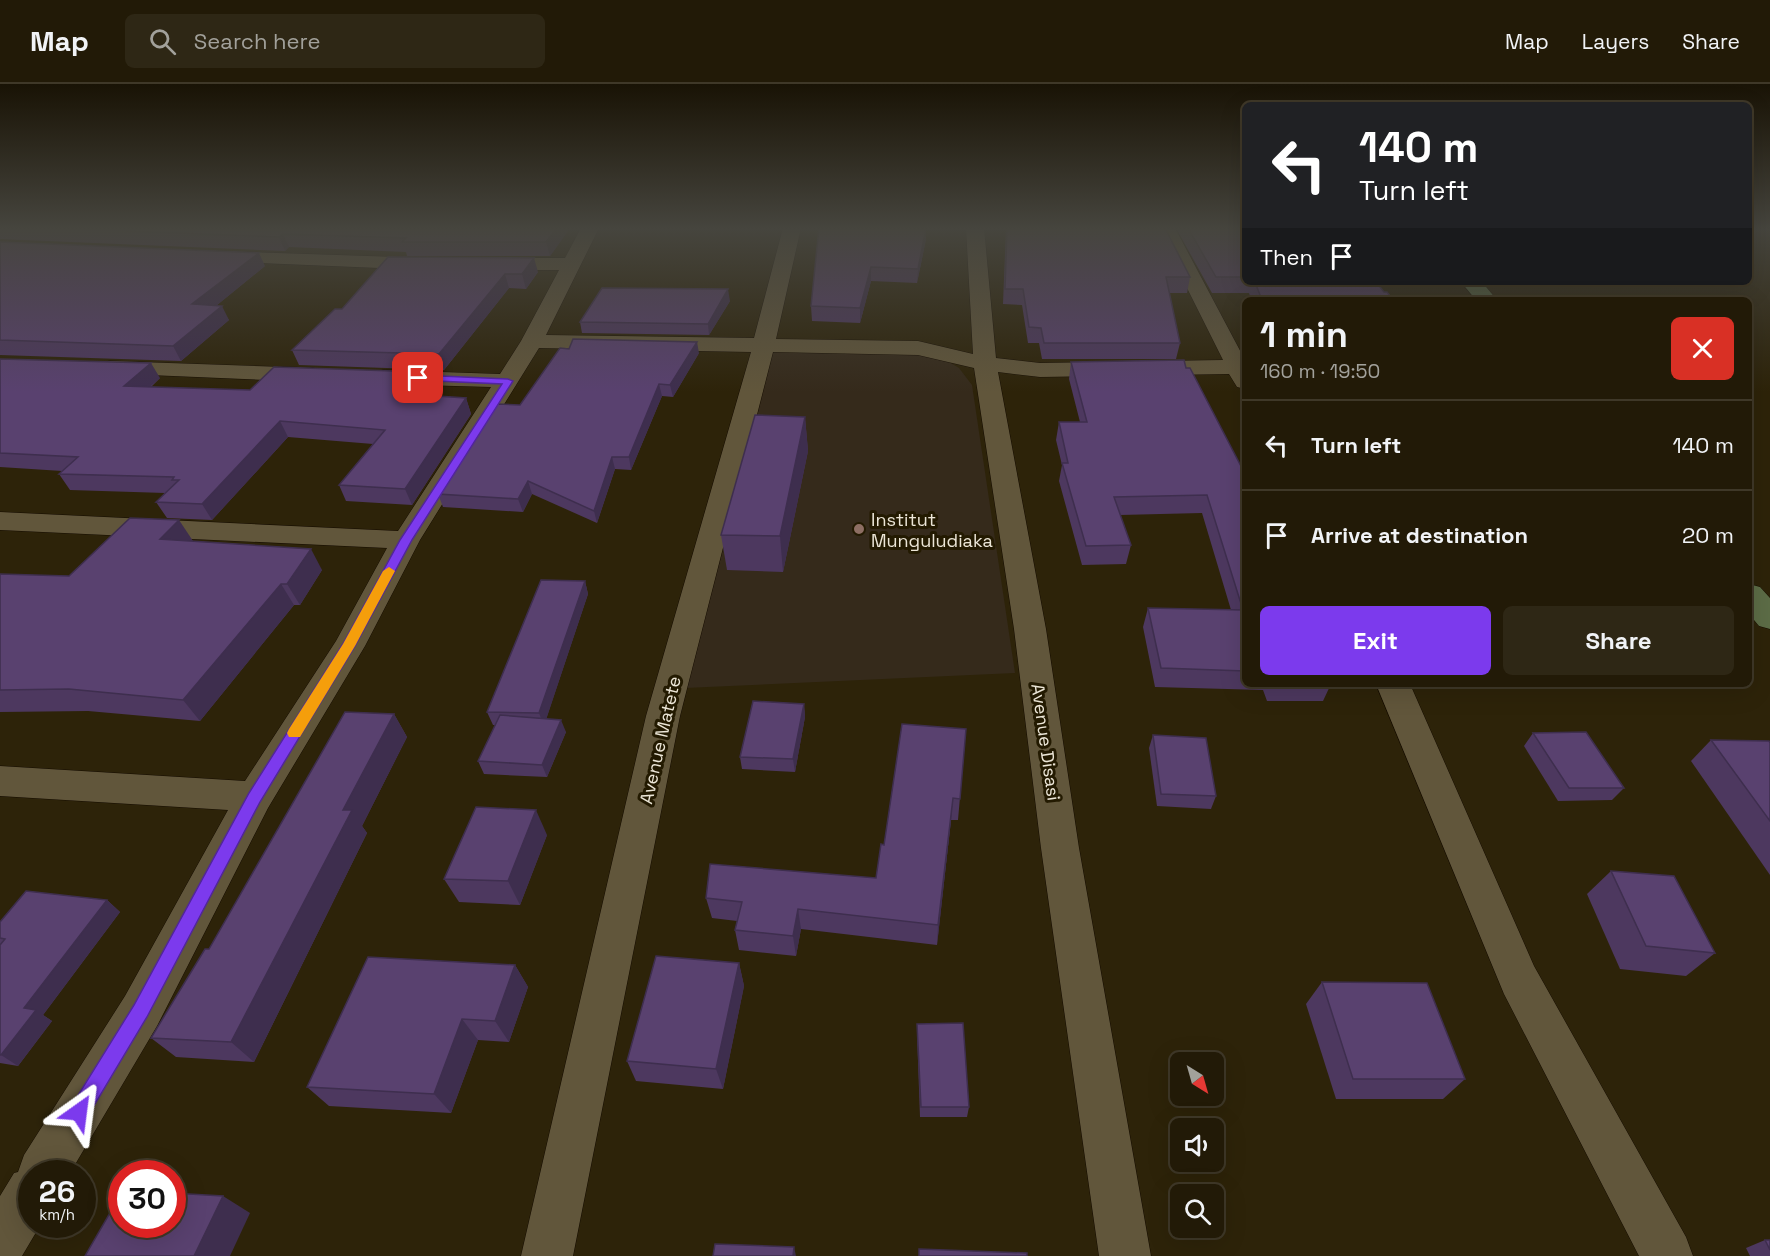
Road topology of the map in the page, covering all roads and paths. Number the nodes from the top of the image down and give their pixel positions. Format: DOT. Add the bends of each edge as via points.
graph roads {
  1 [pos="563,283"];
  2 [pos="779,283"];
  3 [pos="979,283"];
  4 [pos="1194,283"];
  5 [pos="1474,285"];
  6 [pos="1484,297"];
  7 [pos="532,341"];
  8 [pos="763,347"];
  9 [pos="985,364"];
  10 [pos="93,368"];
  11 [pos="331,375"];
  12 [pos="1241,375"];
  13 [pos="367,377"];
  14 [pos="508,381"];
  15 [pos="0,520"];
  16 [pos="406,540"];
  17 [pos="1752,597"];
  18 [pos="1770,618"];
  19 [pos="1395,687"];
  20 [pos="0,781"];
  21 [pos="255,797"];
  22 [pos="50,1160"];
  23 [pos="18,1214"];
  24 [pos="0,1243"];
  25 [pos="547,1256"];
  26 [pos="1125,1256"];
  27 [pos="1667,1256"];
  1 -- 7 [label="street"];
  2 -- 8 [label="street, Avenue Matete"];
  3 -- 9 [label="street, Avenue Disasi"];
  4 -- 12 [label="street"];
  5 -- 6 [label="main road"];
  7 -- 8 [label="street"];
  7 -- 14 [label="street"];
  8 -- 9 [label="street" via="918,348"];
  8 -- 25 [label="street, Avenue Matete" via="663,716"];
  9 -- 12 [label="street" via="1040,370"];
  9 -- 26 [label="street, Avenue Disasi" via="1030,629 1060,848"];
  10 -- 11 [label="street"];
  13 -- 14 [label="street"];
  14 -- 16 [label="street"];
  15 -- 16 [label="street"];
  16 -- 21 [label="street" via="349,646"];
  17 -- 18 [label="main road"];
  19 -- 27 [label="street" via="1519,980"];
  20 -- 21 [label="street"];
  21 -- 22 [label="street" via="141,1011"];
  23 -- 24 [label="street"];
}
